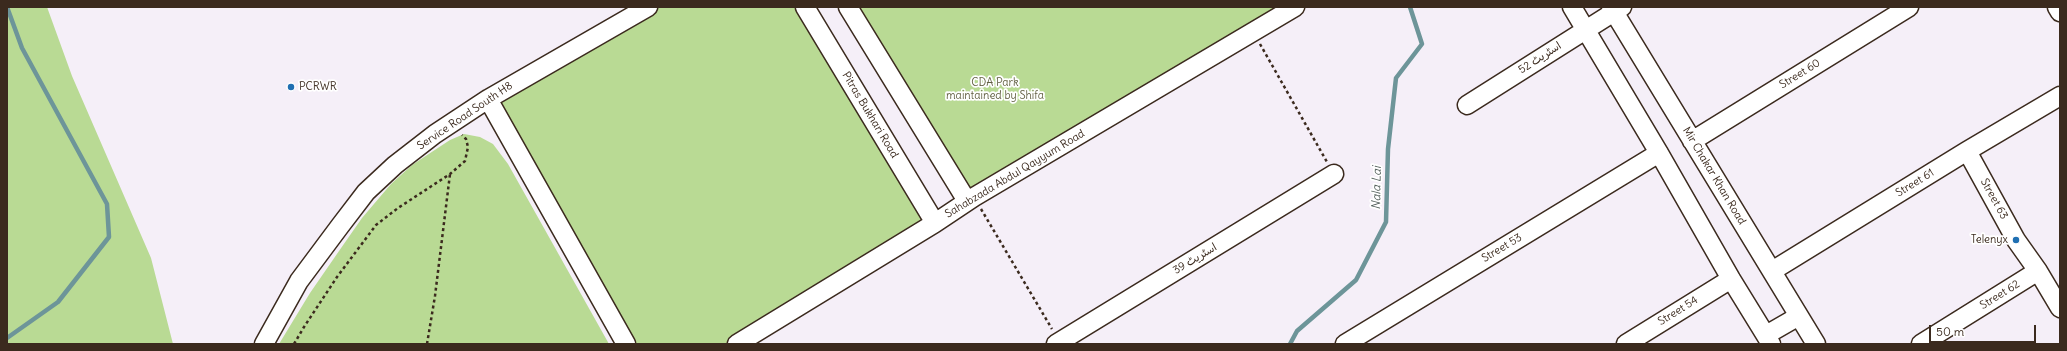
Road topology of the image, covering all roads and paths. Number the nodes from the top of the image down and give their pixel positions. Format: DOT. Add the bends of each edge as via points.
graph roads {
  1 [pos="648,7"];
  2 [pos="805,7"];
  3 [pos="848,7"];
  4 [pos="1295,7"];
  5 [pos="1572,7"];
  6 [pos="1909,7"];
  7 [pos="2057,7"];
  8 [pos="1616,9"];
  9 [pos="2060,12"];
  10 [pos="1585,29"];
  11 [pos="1253,31"];
  12 [pos="2060,96"];
  13 [pos="488,99"];
  14 [pos="1467,106"];
  15 [pos="462,135"];
  16 [pos="1692,141"];
  17 [pos="1967,151"];
  18 [pos="1660,153"];
  19 [pos="450,174"];
  20 [pos="1334,174"];
  21 [pos="970,199"];
  22 [pos="935,223"];
  23 [pos="1772,271"];
  24 [pos="2038,271"];
  25 [pos="1731,279"];
  26 [pos="2060,308"];
  27 [pos="1799,316"];
  28 [pos="1768,340"];
  29 [pos="1058,343"];
  30 [pos="264,344"];
  31 [pos="294,344"];
  32 [pos="427,344"];
  33 [pos="626,344"];
  34 [pos="737,344"];
  35 [pos="1345,344"];
  36 [pos="1626,344"];
  37 [pos="1816,344"];
  38 [pos="1921,344"];
  1 -- 13 [label="street, Service Road South H8"];
  2 -- 22 [label="street, Pitras Bukhari Road"];
  3 -- 21 [label="street"];
  4 -- 11 [label="street, Sahabzada Abdul Qayyum Road"];
  5 -- 10 [label="street"];
  6 -- 16 [label="street, Street 60"];
  7 -- 9 [label="street"];
  8 -- 10 [label="street, اسٹریٹ 52"];
  8 -- 16 [label="street, Mir Chakar Khan Road"];
  10 -- 14 [label="street, اسٹریٹ 52"];
  10 -- 18 [label="street"];
  11 -- 20 [label="path"];
  11 -- 21 [label="street, Sahabzada Abdul Qayyum Road"];
  12 -- 17 [label="street, Street 61"];
  13 -- 30 [label="street, Service Road South H8" via="435,134 366,192 299,281"];
  13 -- 33 [label="street"];
  15 -- 19 [label="path" via="468,143 468,157"];
  16 -- 23 [label="street, Mir Chakar Khan Road"];
  17 -- 23 [label="street, Street 61"];
  17 -- 24 [label="street, Street 63" via="2016,240"];
  18 -- 25 [label="street"];
  18 -- 35 [label="street, Street 53"];
  19 -- 31 [label="path" via="417,194 376,225"];
  19 -- 32 [label="path"];
  20 -- 29 [label="street, اسٹریٹ 39"];
  21 -- 22 [label="street, Sahabzada Abdul Qayyum Road"];
  21 -- 29 [label="path"];
  22 -- 34 [label="street, Sahabzada Abdul Qayyum Road"];
  23 -- 27 [label="street, Mir Chakar Khan Road"];
  24 -- 26 [label="street, Street 63"];
  24 -- 38 [label="street, Street 62"];
  25 -- 28 [label="street"];
  25 -- 36 [label="street, Street 54"];
  27 -- 28 [label="street"];
  27 -- 37 [label="street, Mir Chakar Khan Road"];
}
